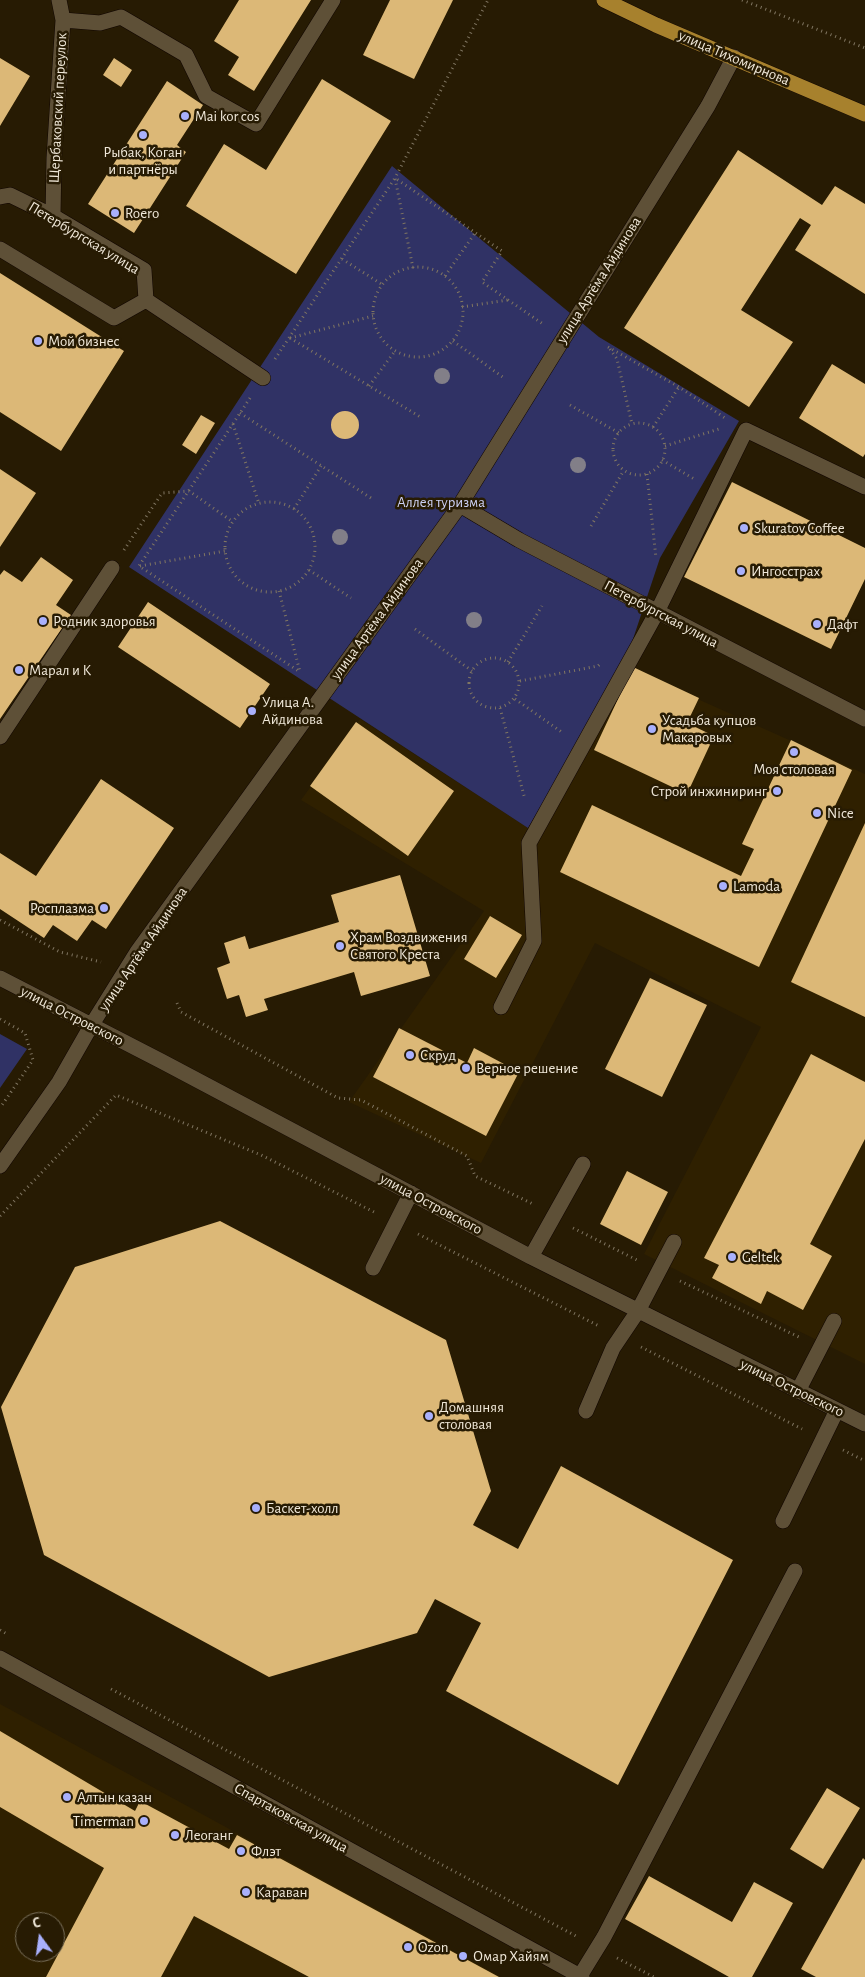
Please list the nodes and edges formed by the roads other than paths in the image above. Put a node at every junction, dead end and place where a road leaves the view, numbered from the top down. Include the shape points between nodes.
1 (59, 0) edge
2 (334, 0) edge
3 (604, 0) edge
4 (63, 20) junction
5 (734, 57) junction
6 (865, 114) edge
7 (0, 197) edge
8 (53, 216) junction
9 (0, 249) edge
10 (146, 300) junction
11 (263, 378) road end
12 (865, 487) edge
13 (460, 505) junction
14 (112, 568) road end
15 (657, 612) junction
16 (865, 719) edge
17 (0, 738) edge
18 (0, 978) edge
19 (501, 1007) dead end
20 (91, 1026) junction
21 (583, 1164) dead end
22 (0, 1166) edge
23 (411, 1194) junction
24 (674, 1242) dead end
25 (531, 1257) junction
26 (373, 1268) dead end
27 (638, 1311) junction
28 (834, 1322) dead end
29 (798, 1391) junction
30 (838, 1410) junction
31 (586, 1411) dead end
32 (865, 1424) edge
33 (783, 1521) dead end
34 (795, 1571) dead end
35 (0, 1658) edge
36 (581, 1976) edge

1 - 4 street, Щербаковский переулок
2 - 4 street via 256,124 206,96 186,55 122,17 100,23
3 - 5 main road, улица Тихомирнова
4 - 8 street, Щербаковский переулок
5 - 6 main road, улица Тихомирнова
5 - 13 street, улица Артёма Айдинова via 708,106
7 - 8 street, Петербургская улица via 10,195
8 - 10 street, Петербургская улица via 144,270
9 - 10 street via 114,318
10 - 11 street
12 - 15 street via 740,427 716,491
13 - 15 street, Петербургская улица via 519,540
13 - 20 street, улица Артёма Айдинова via 137,952
14 - 17 street
15 - 16 street, Петербургская улица
15 - 19 street via 529,843 534,941
18 - 20 street, улица Островского
20 - 22 street, улица Артёма Айдинова via 59,1082
20 - 23 street, улица Островского
21 - 25 street
23 - 25 street, улица Островского
23 - 26 street
24 - 27 street
25 - 27 street, улица Островского
27 - 29 street, улица Островского
27 - 31 street via 613,1348
28 - 29 street
29 - 30 street, улица Островского
30 - 32 street, улица Островского
30 - 33 street
34 - 36 street
35 - 36 street, Спартаковская улица

